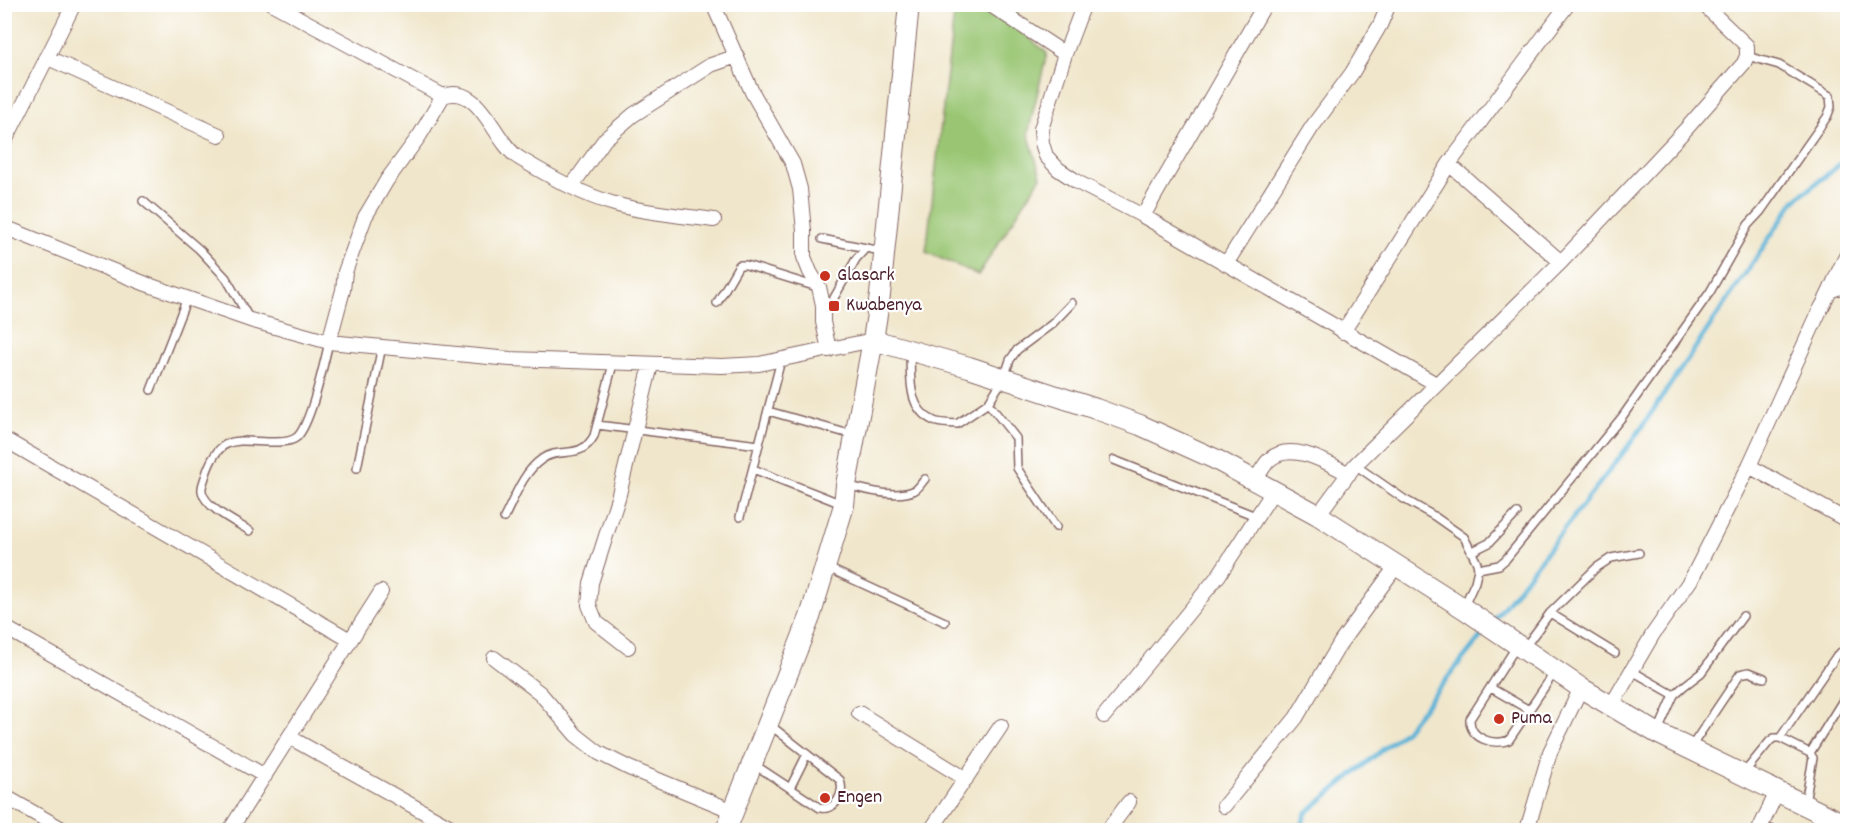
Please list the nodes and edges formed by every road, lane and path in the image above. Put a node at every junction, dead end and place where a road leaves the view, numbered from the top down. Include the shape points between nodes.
1 (74, 4) edge
2 (273, 4) edge
3 (713, 4) edge
4 (909, 4) edge
5 (989, 4) edge
6 (1084, 4) edge
7 (1265, 4) edge
8 (1389, 4) edge
9 (1568, 4) edge
10 (1703, 4) edge
11 (1065, 54) junction
12 (736, 56) junction
13 (1747, 56) junction
14 (46, 57) junction
15 (443, 96) junction
16 (4, 110) edge
17 (18, 116) junction
18 (219, 135) dead end
19 (4, 143) edge
20 (1449, 164) junction
21 (571, 187) junction
22 (143, 201) dead end
23 (1143, 216) junction
24 (714, 220) dead end
25 (4, 227) edge
26 (822, 239) dead end
27 (875, 250) junction
28 (1848, 253) edge
29 (1561, 262) junction
30 (1226, 264) junction
31 (1848, 285) edge
32 (819, 287) junction
33 (1831, 290) junction
34 (187, 298) junction
35 (717, 303) dead end
36 (1072, 303) dead end
37 (823, 316) junction
38 (250, 320) junction
39 (1343, 332) junction
40 (873, 340) junction
41 (329, 342) junction
42 (382, 346) junction
43 (830, 350) junction
44 (910, 351) junction
45 (781, 360) junction
46 (613, 363) junction
47 (651, 365) junction
48 (1004, 378) junction
49 (1436, 384) junction
50 (152, 390) dead end
51 (988, 403) junction
52 (768, 411) junction
53 (597, 425) junction
54 (634, 430) junction
55 (855, 436) junction
56 (4, 439) edge
57 (759, 445) junction
58 (1114, 460) dead end
59 (1749, 466) junction
60 (357, 468) dead end
61 (753, 469) junction
62 (1352, 469) junction
63 (925, 478) dead end
64 (1256, 479) junction
65 (846, 485) junction
66 (1274, 490) junction
67 (844, 505) junction
68 (1517, 513) dead end
69 (1317, 514) junction
70 (740, 517) dead end
71 (1258, 517) junction
72 (504, 518) dead end
73 (1848, 521) edge
74 (1056, 527) dead end
75 (250, 531) dead end
76 (1471, 552) junction
77 (1640, 554) dead end
78 (1397, 565) junction
79 (826, 567) junction
80 (1478, 569) junction
81 (381, 592) dead end
82 (1468, 611) junction
83 (1550, 613) junction
84 (1743, 616) dead end
85 (945, 622) dead end
86 (4, 627) edge
87 (350, 640) junction
88 (1514, 643) junction
89 (628, 647) dead end
90 (1615, 653) dead end
91 (1848, 653) edge
92 (494, 658) dead end
93 (1556, 671) junction
94 (1632, 671) junction
95 (1764, 678) dead end
96 (1491, 687) junction
97 (1581, 688) junction
98 (1848, 692) edge
99 (1674, 695) junction
100 (1611, 706) junction
101 (1529, 710) junction
102 (859, 713) dead end
103 (1104, 716) dead end
104 (768, 723) junction
105 (1001, 726) dead end
106 (1657, 733) junction
107 (289, 737) junction
108 (1780, 738) junction
109 (1690, 749) junction
110 (1810, 753) junction
111 (807, 754) junction
112 (752, 763) junction
113 (265, 776) junction
114 (1742, 776) junction
115 (966, 778) junction
116 (790, 788) junction
117 (1777, 792) junction
118 (4, 796) edge
119 (1128, 802) dead end
120 (1224, 806) dead end
121 (1804, 806) junction
122 (733, 811) junction
123 (1848, 826) edge
124 (1765, 829) edge
125 (64, 831) edge
126 (230, 831) edge
127 (456, 831) edge
128 (726, 831) edge
129 (931, 831) edge
130 (1108, 831) edge
131 (1527, 831) edge

1 - 14 street
2 - 15 street
3 - 12 street
4 - 27 main road
5 - 11 street
6 - 11 street
7 - 23 street
8 - 30 street via 1352,73 1312,127
9 - 20 street
10 - 13 street via 1747,45
11 - 23 street via 1041,129 1046,156 1079,183
12 - 21 street via 711,65 633,116 605,139
12 - 32 street via 793,165 800,189 804,257
13 - 29 street via 1688,128
13 - 80 lane via 1779,65 1830,96 1827,117 1748,225 1710,292 1615,426 1506,559 1499,565
14 - 17 street
14 - 18 street
15 - 21 street via 462,95 474,103 516,156
15 - 41 street via 365,217 345,272
16 - 17 lane
17 - 19 street
20 - 29 street
20 - 39 street
21 - 24 street via 618,205
22 - 38 lane via 226,278
23 - 30 street
25 - 34 street
26 - 27 lane
27 - 37 lane via 856,259
27 - 40 main road
28 - 33 street
29 - 49 street
30 - 39 street
31 - 33 street
32 - 35 lane via 740,265
32 - 37 street
33 - 59 street
34 - 38 street
34 - 50 lane
36 - 48 lane via 1017,350
37 - 43 street
38 - 41 street
39 - 49 street
40 - 43 street
40 - 44 main road
40 - 55 main road
41 - 42 street
41 - 75 lane via 311,410 297,436 286,442 227,442 211,460 201,490 204,499
42 - 46 street via 510,359
42 - 60 lane
43 - 45 street
44 - 48 main road
44 - 51 lane via 912,398 921,412 935,422 957,424
45 - 47 street via 722,366
45 - 52 lane
46 - 47 street
46 - 53 lane
47 - 54 street
48 - 51 lane
48 - 64 main road via 1140,425
49 - 62 street
51 - 74 lane via 1016,438 1017,468
52 - 55 lane
52 - 57 lane
53 - 54 lane
53 - 72 lane via 588,446 552,453 540,460 528,472
54 - 57 lane
54 - 89 street via 591,583 589,605 596,622
55 - 65 main road
56 - 87 street
57 - 61 lane
58 - 71 lane
59 - 73 street
59 - 94 street via 1692,578
61 - 67 lane
61 - 70 lane
62 - 64 street via 1309,453 1287,453 1270,459
62 - 69 street
62 - 76 lane via 1434,516 1464,537
63 - 65 lane via 915,489 899,493
64 - 66 main road
65 - 67 main road
66 - 69 main road
66 - 71 street
67 - 79 main road
68 - 76 lane via 1489,543
69 - 78 main road
71 - 103 street via 1219,575
76 - 80 lane
77 - 83 lane via 1611,558
78 - 82 main road
78 - 120 street via 1341,642 1296,718
79 - 85 lane
79 - 104 main road
80 - 82 lane
81 - 87 street
82 - 88 main road
83 - 88 lane
83 - 90 lane
84 - 99 lane via 1701,673
86 - 113 street
87 - 107 street
88 - 93 main road
88 - 96 lane
91 - 108 lane via 1837,655
92 - 122 street via 540,693 576,735 600,753
93 - 97 main road
93 - 101 lane
94 - 99 lane
94 - 100 street
95 - 109 lane via 1749,672 1740,674
96 - 101 lane
96 - 101 lane via 1470,720 1473,733 1493,743 1509,740
97 - 100 main road
97 - 131 street via 1550,752
98 - 110 lane
99 - 106 lane
100 - 106 main road
102 - 115 street
104 - 111 lane
104 - 112 main road
105 - 115 street
106 - 109 main road
107 - 113 street
107 - 127 street
108 - 110 lane
108 - 114 lane via 1770,741
109 - 114 main road
110 - 121 lane via 1813,765
111 - 116 lane
111 - 116 lane via 840,780 841,792 828,810
112 - 116 lane
112 - 122 main road
113 - 126 street
114 - 117 main road
115 - 129 street
117 - 121 main road
117 - 124 street
118 - 125 street
119 - 130 street
121 - 123 main road
122 - 128 main road

